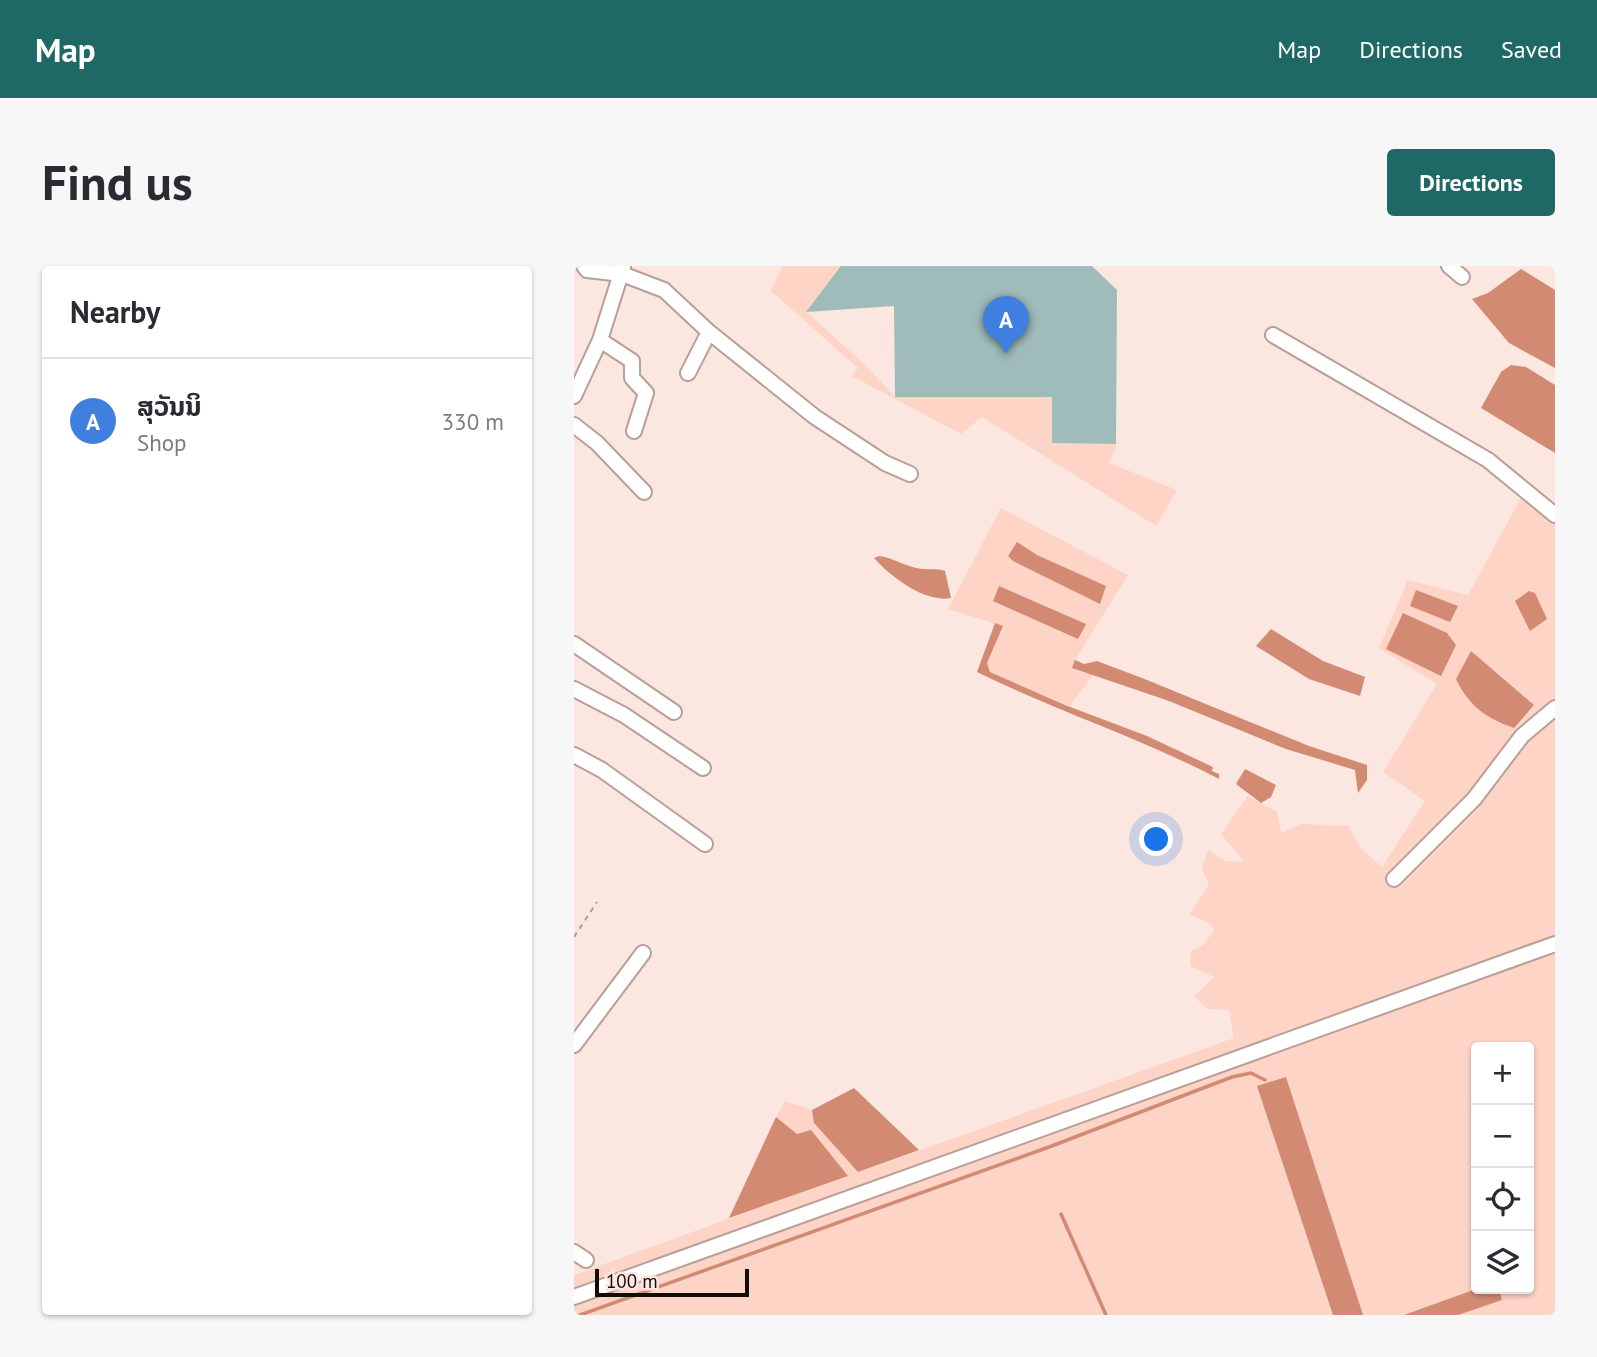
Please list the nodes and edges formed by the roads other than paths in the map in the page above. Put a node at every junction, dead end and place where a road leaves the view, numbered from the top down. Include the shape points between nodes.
1 (584, 266) edge
2 (1449, 266) edge
3 (623, 270) edge
4 (1462, 277) dead end
5 (709, 332) junction
6 (1273, 335) dead end
7 (600, 340) junction
8 (688, 373) dead end
9 (574, 396) edge
10 (574, 425) edge
11 (634, 432) dead end
12 (910, 474) dead end
13 (644, 492) dead end
14 (1555, 515) edge
15 (574, 644) edge
16 (574, 688) edge
17 (1555, 708) edge
18 (674, 712) dead end
19 (574, 755) edge
20 (703, 768) dead end
21 (705, 844) dead end
22 (1394, 880) dead end
23 (1555, 944) edge
24 (643, 953) dead end
25 (574, 1045) edge
26 (574, 1297) edge

1 - 3 street via 587,270
2 - 4 street
3 - 5 street via 672,295
3 - 7 street
5 - 8 street
5 - 12 street via 815,417
6 - 14 street via 1488,460
7 - 9 street
7 - 11 street via 632,361 632,378 646,393
10 - 13 street
15 - 18 street
16 - 20 street
17 - 22 street via 1522,736 1474,799
19 - 21 street
23 - 26 street
24 - 25 street

